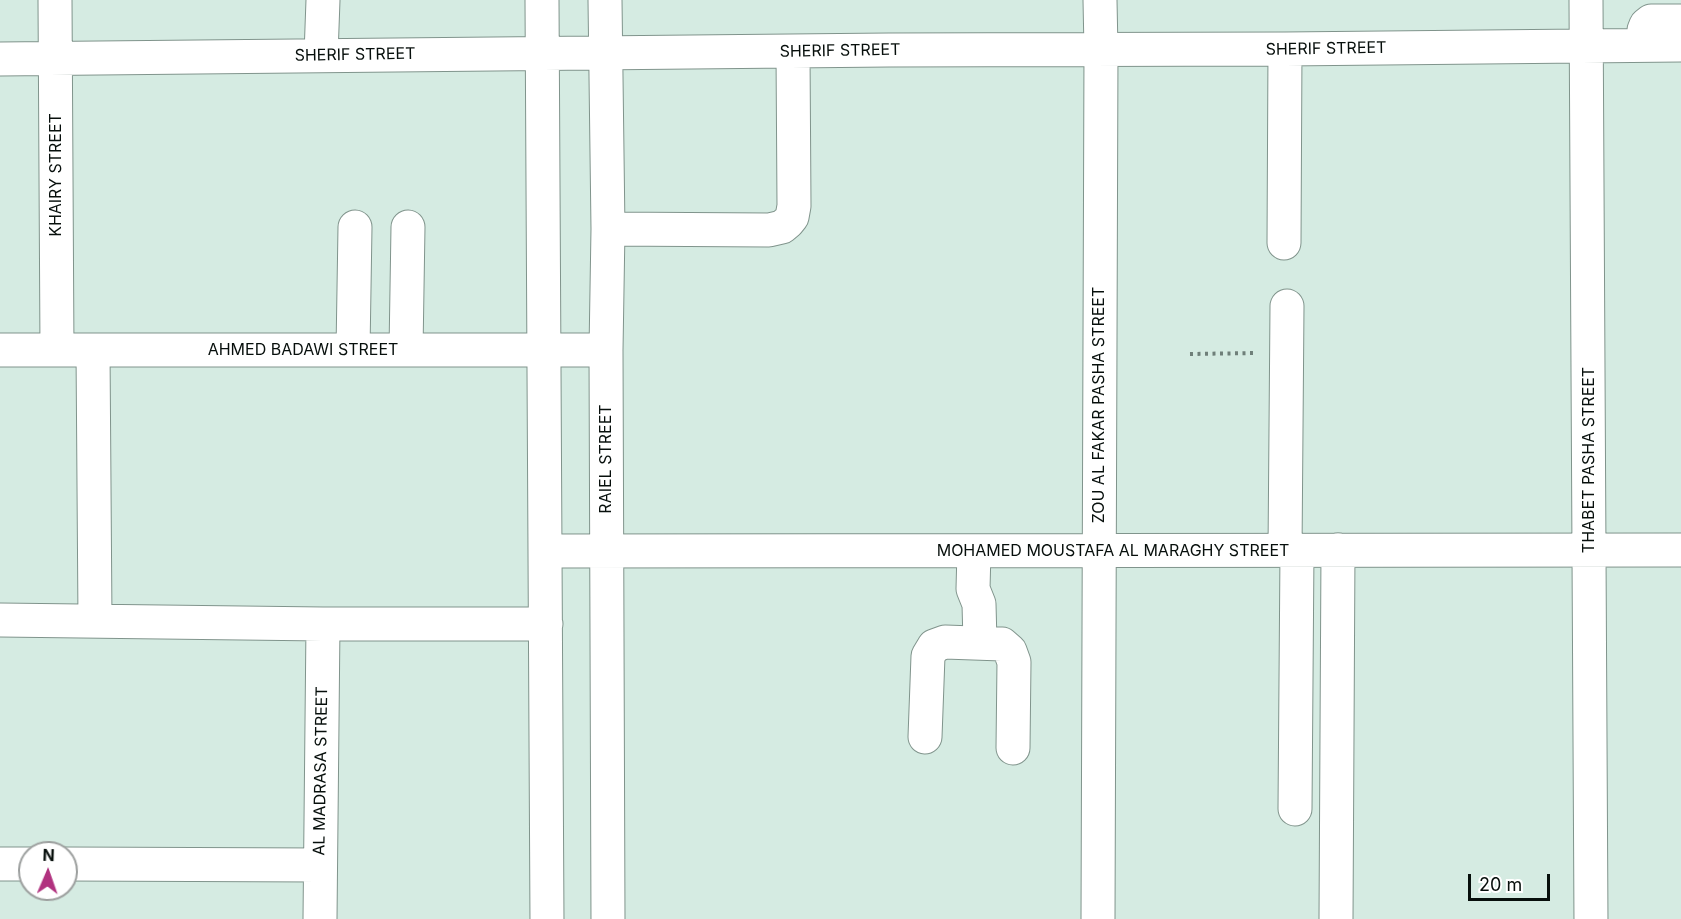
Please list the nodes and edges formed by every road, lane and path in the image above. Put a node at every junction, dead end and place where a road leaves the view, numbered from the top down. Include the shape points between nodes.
1 (55, 0) edge
2 (323, 0) edge
3 (542, 0) edge
4 (605, 0) edge
5 (1100, 0) edge
6 (1586, 0) edge
7 (1681, 21) edge
8 (1586, 45) junction
9 (1643, 45) junction
10 (1681, 45) edge
11 (1101, 50) junction
12 (1285, 50) junction
13 (793, 52) junction
14 (542, 53) junction
15 (605, 53) junction
16 (321, 55) junction
17 (0, 59) edge
18 (55, 59) junction
19 (355, 227) dead end
20 (408, 227) dead end
21 (608, 230) junction
22 (1284, 243) dead end
23 (1287, 306) dead end
24 (0, 350) edge
25 (57, 350) junction
26 (93, 350) junction
27 (353, 350) junction
28 (406, 350) junction
29 (545, 350) junction
30 (606, 350) junction
31 (1287, 352) junction
32 (1190, 354) dead end
33 (1291, 550) junction
34 (1338, 550) junction
35 (1589, 550) junction
36 (1681, 550) edge
37 (546, 551) junction
38 (607, 551) junction
39 (974, 551) junction
40 (1098, 551) junction
41 (0, 620) edge
42 (95, 621) junction
43 (323, 624) junction
44 (546, 624) junction
45 (973, 642) junction
46 (925, 737) dead end
47 (1013, 748) dead end
48 (1295, 809) dead end
49 (0, 864) edge
50 (18, 864) edge
51 (78, 864) edge
52 (320, 865) junction
53 (320, 919) edge
54 (547, 919) edge
55 (608, 919) edge
56 (1098, 919) edge
57 (1336, 919) edge
58 (1591, 919) edge

1 - 18 street, KHAIRY STREET
2 - 16 street
3 - 14 street
4 - 15 street, RAIEL STREET
5 - 11 street, ZOU AL FAKAR PASHA STREET
6 - 8 street, THABET PASHA STREET
7 - 9 street via 1651,21 1644,30
8 - 9 street, SHERIF STREET
8 - 12 street, SHERIF STREET
8 - 35 street, THABET PASHA STREET
9 - 10 street, SHERIF STREET
11 - 12 street, SHERIF STREET
11 - 13 street, SHERIF STREET
11 - 40 street, ZOU AL FAKAR PASHA STREET
12 - 22 street
13 - 15 street, SHERIF STREET
13 - 21 street via 794,206 788,222 769,230
14 - 15 street, SHERIF STREET
14 - 16 street, SHERIF STREET
14 - 29 street
15 - 21 street, RAIEL STREET
16 - 18 street, SHERIF STREET
17 - 18 street, SHERIF STREET
18 - 25 street, KHAIRY STREET
19 - 27 street
20 - 28 street
21 - 30 street, RAIEL STREET
23 - 31 street
24 - 25 street, AHMED BADAWI STREET
25 - 26 street, AHMED BADAWI STREET
26 - 27 street, AHMED BADAWI STREET
26 - 42 street
27 - 28 street, AHMED BADAWI STREET
28 - 29 street, AHMED BADAWI STREET
29 - 30 street, AHMED BADAWI STREET
29 - 37 street
30 - 38 street, RAIEL STREET
31 - 32 path
31 - 33 street
33 - 34 street, MOHAMED MOUSTAFA AL MARAGHY STREET
33 - 40 street, MOHAMED MOUSTAFA AL MARAGHY STREET
33 - 48 street
34 - 35 street, MOHAMED MOUSTAFA AL MARAGHY STREET
34 - 57 street
35 - 36 street, MOHAMED MOUSTAFA AL MARAGHY STREET
35 - 58 street, THABET PASHA STREET
37 - 38 street, MOHAMED MOUSTAFA AL MARAGHY STREET
37 - 44 street
38 - 39 street, MOHAMED MOUSTAFA AL MARAGHY STREET
38 - 55 street, RAIEL STREET
39 - 40 street, MOHAMED MOUSTAFA AL MARAGHY STREET
39 - 45 street via 974,593 967,604
40 - 56 street, ZOU AL FAKAR PASHA STREET
41 - 42 street
42 - 43 street
43 - 44 street
43 - 52 street, AL MADRASA STREET
44 - 54 street
45 - 46 street via 945,642 934,646 928,656
45 - 47 street via 1002,644 1010,651 1014,662
49 - 50 street
51 - 52 street
52 - 53 street, AL MADRASA STREET

